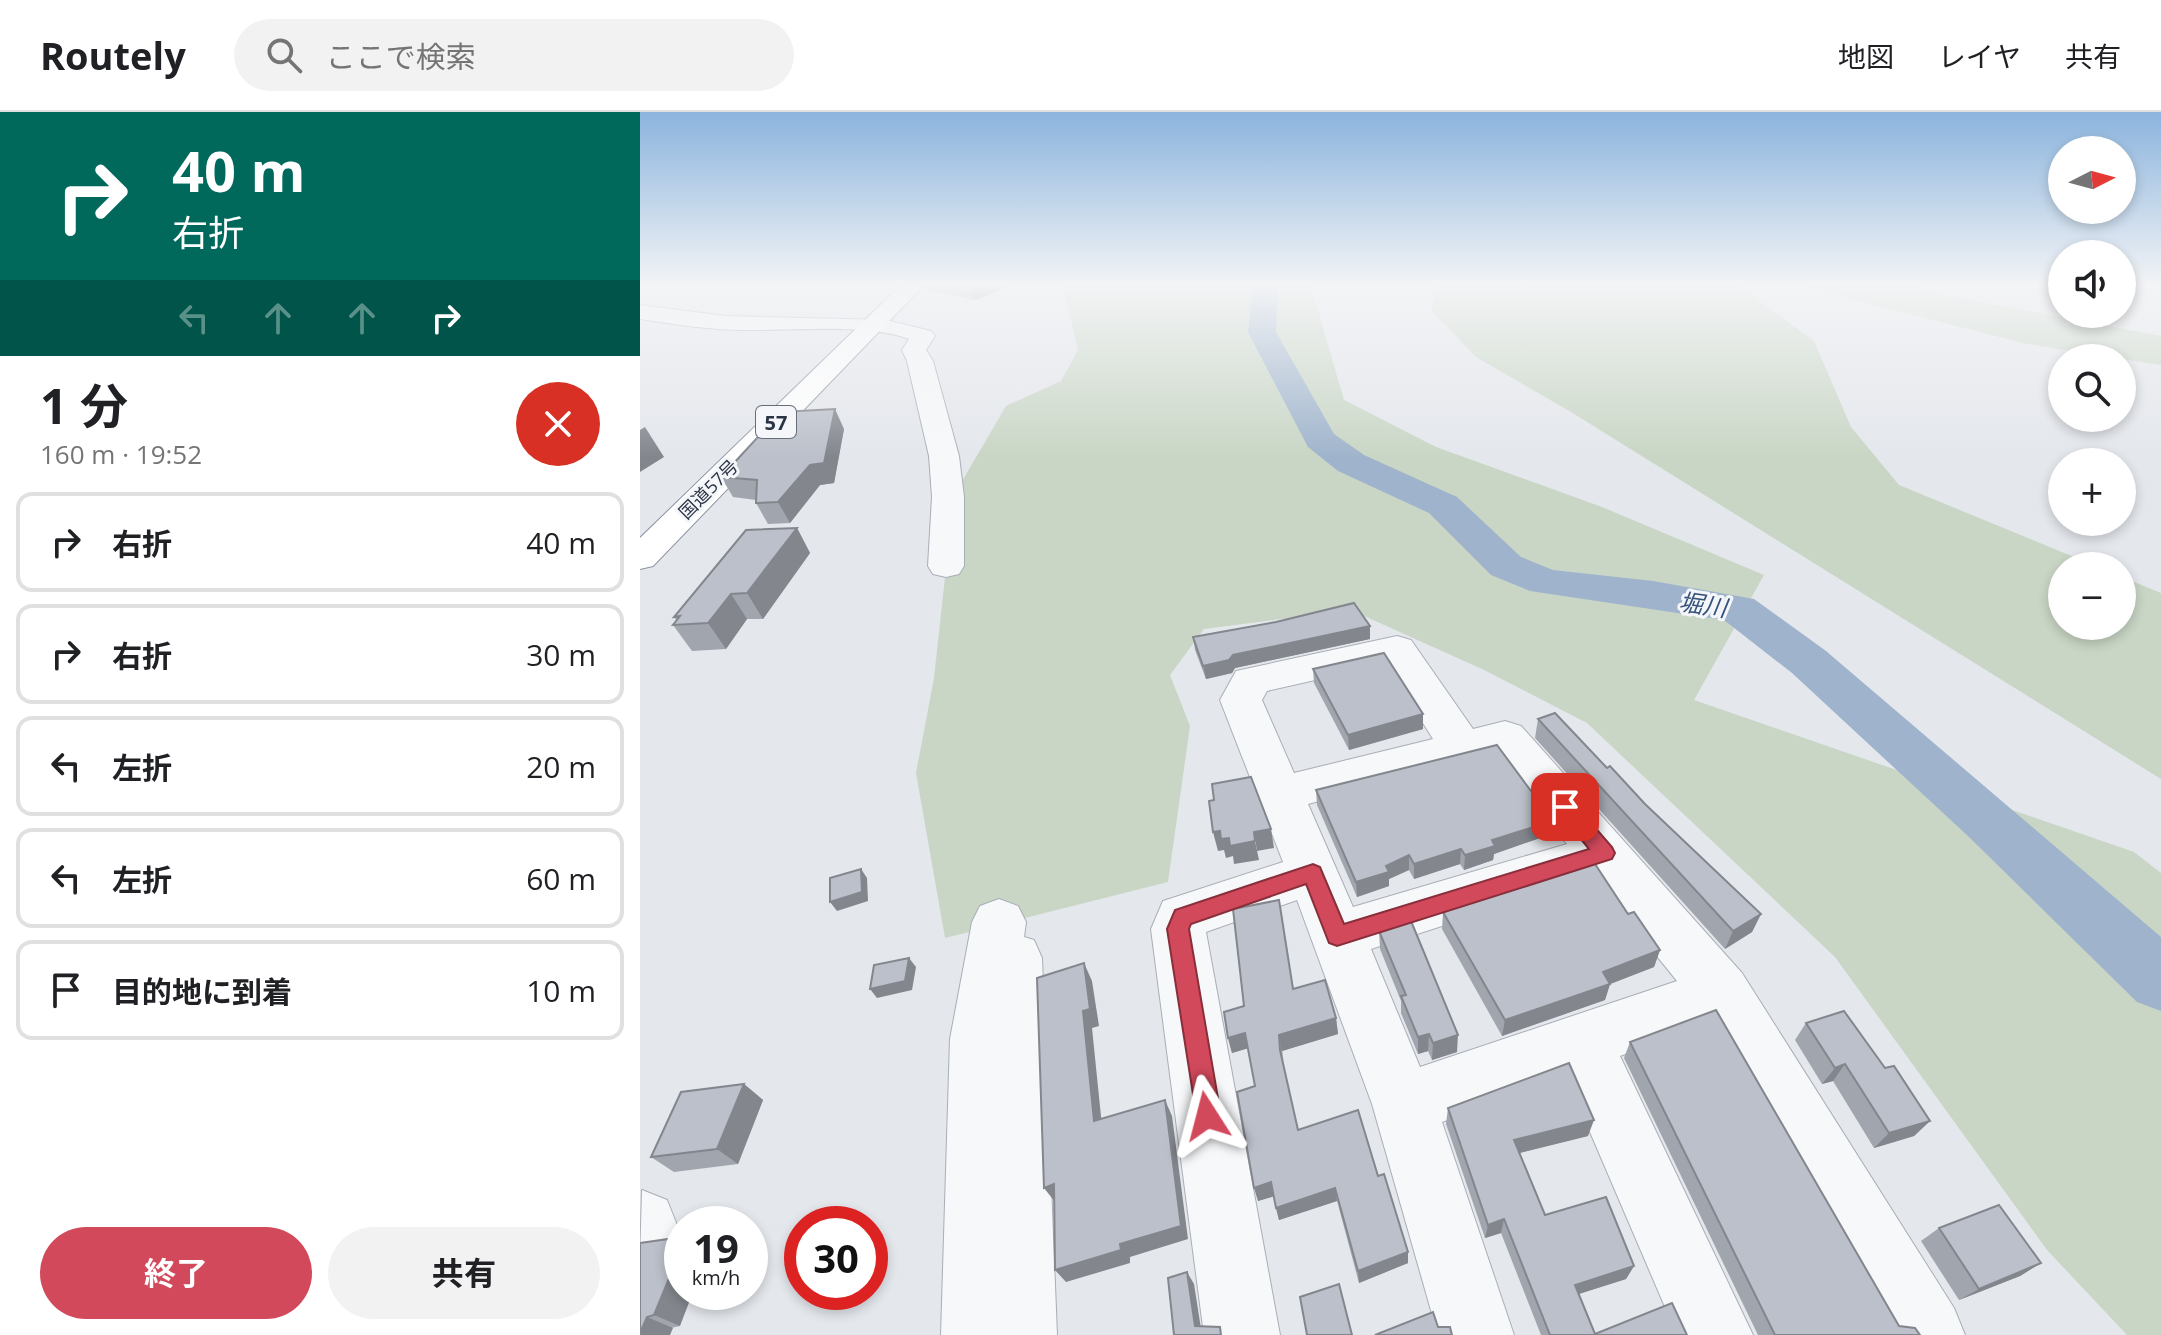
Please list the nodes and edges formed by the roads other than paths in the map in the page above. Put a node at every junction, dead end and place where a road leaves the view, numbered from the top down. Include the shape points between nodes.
1 (842, 343) edge
2 (845, 343) edge
3 (918, 343) edge
4 (640, 528) edge
5 (640, 558) edge
6 (946, 566) dead end
7 (1462, 748) junction
8 (1280, 794) junction
9 (1604, 853) junction
10 (1313, 873) junction
11 (1337, 936) junction
12 (1722, 992) junction
13 (1581, 1041) junction
14 (1404, 1104) junction
15 (979, 1335) edge
16 (1019, 1335) edge
17 (1242, 1335) edge
18 (1476, 1335) edge
19 (1715, 1335) edge
20 (1927, 1335) edge

1 - 4 highway, 国道57号 / 57
2 - 5 highway, 国道57号 / 57
3 - 6 street via 914,350 944,456
7 - 8 street
7 - 8 street via 1397,649 1251,681 1241,700
7 - 9 street via 1505,737
8 - 10 street
9 - 11 street
9 - 12 street
10 - 11 street
10 - 17 street via 1182,917 1178,929
11 - 14 street
12 - 13 street
12 - 20 street
13 - 14 street
13 - 19 street
14 - 18 street
15 - 16 street via 980,1039 1006,939

